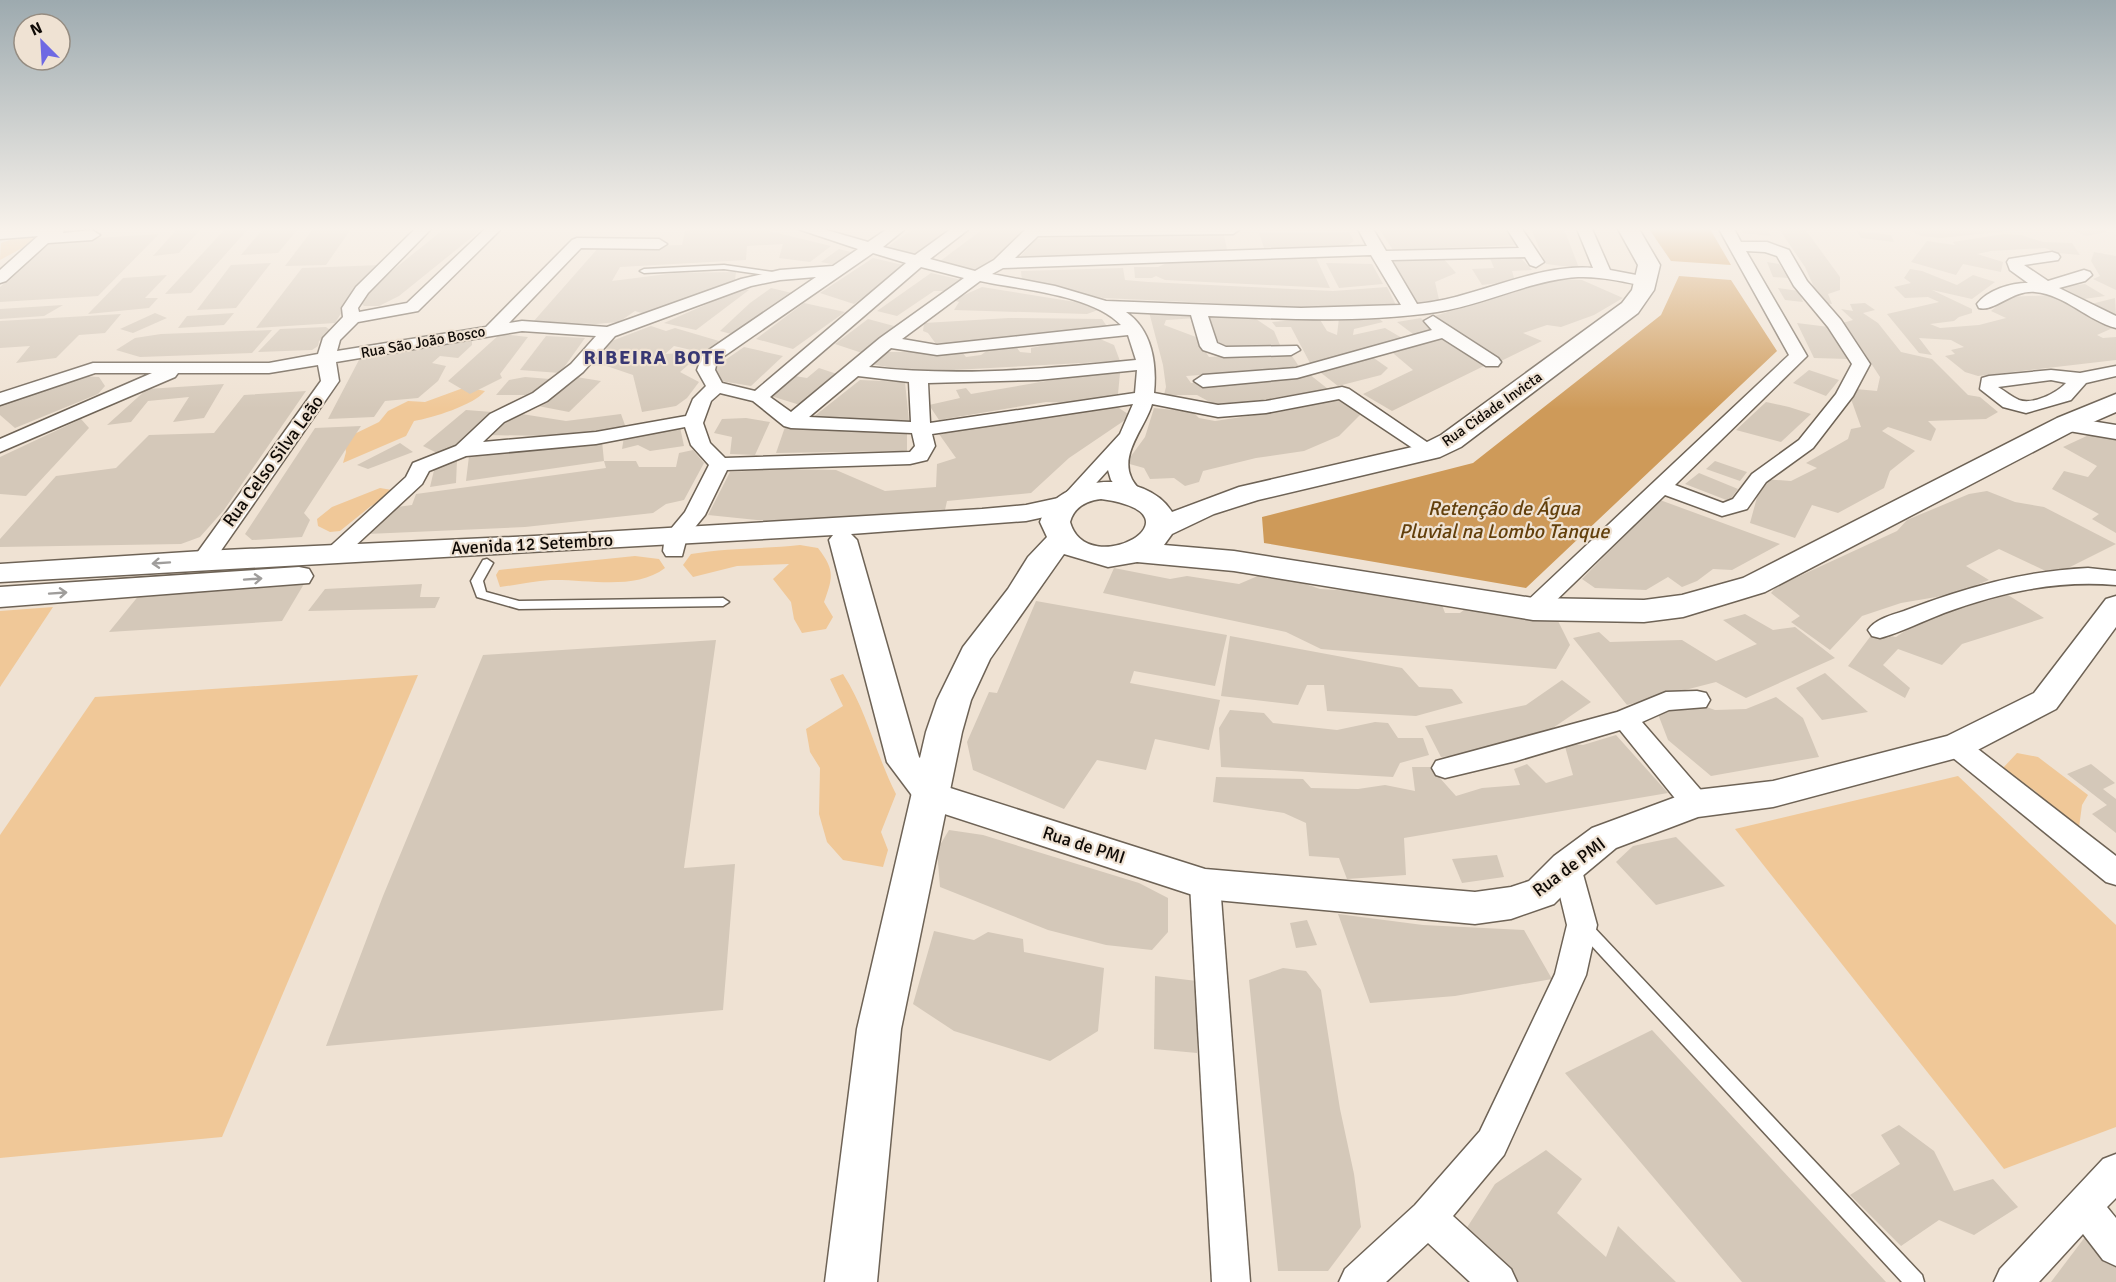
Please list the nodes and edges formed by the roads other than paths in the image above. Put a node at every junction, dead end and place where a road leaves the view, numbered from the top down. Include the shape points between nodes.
1 (363, 289) edge
2 (431, 289) edge
3 (533, 289) edge
4 (728, 289) edge
5 (811, 289) edge
6 (885, 289) edge
7 (959, 289) edge
8 (1031, 289) edge
9 (1402, 289) edge
10 (1514, 289) edge
11 (1643, 289) edge
12 (1760, 289) edge
13 (1805, 289) edge
14 (2011, 289) edge
15 (2048, 289) edge
16 (1985, 304) dead end
17 (1104, 306) junction
18 (1198, 309) junction
19 (1416, 309) junction
20 (352, 318) junction
21 (2116, 323) edge
22 (1135, 329) junction
23 (492, 331) junction
24 (609, 332) junction
25 (1444, 332) junction
26 (886, 342) junction
27 (1291, 350) dead end
28 (326, 359) junction
29 (1492, 362) dead end
30 (1145, 364) junction
31 (178, 369) junction
32 (1311, 369) junction
33 (853, 370) junction
34 (2116, 371) edge
35 (918, 378) junction
36 (2080, 379) dead end
37 (1203, 381) dead end
38 (716, 387) junction
39 (1342, 393) junction
40 (759, 397) junction
41 (1144, 397) junction
42 (0, 399) edge
43 (2116, 402) edge
44 (694, 420) junction
45 (790, 422) junction
46 (2066, 424) junction
47 (921, 428) junction
48 (2116, 432) edge
49 (1126, 437) junction
50 (0, 446) edge
51 (463, 450) junction
52 (1430, 451) junction
53 (720, 464) junction
54 (1662, 487) junction
55 (1249, 493) junction
56 (1139, 496) junction
57 (1063, 518) junction
58 (840, 533) junction
59 (1152, 538) junction
60 (675, 543) junction
61 (333, 554) junction
62 (1101, 555) junction
63 (203, 560) junction
64 (487, 563) junction
65 (0, 573) edge
66 (2116, 578) edge
67 (1020, 596) junction
68 (0, 597) edge
69 (723, 602) dead end
70 (2116, 606) edge
71 (1533, 609) junction
72 (1880, 630) dead end
73 (1697, 700) dead end
74 (1624, 719) junction
75 (1956, 746) junction
76 (1445, 768) dead end
77 (932, 796) junction
78 (1696, 804) junction
79 (1567, 867) junction
80 (2116, 873) edge
81 (1205, 884) junction
82 (1582, 925) junction
83 (2116, 1173) edge
84 (2084, 1206) junction
85 (1428, 1218) junction
86 (2116, 1247) edge
87 (851, 1282) edge
88 (1231, 1282) edge
89 (1358, 1282) edge
90 (1498, 1282) edge
91 (1915, 1282) edge
92 (2013, 1282) edge

1 - 20 street via 350,308
2 - 20 street via 412,307
3 - 23 street
4 - 24 street, Rua São João Bosco
5 - 38 street via 709,358 706,374
6 - 40 street
7 - 26 street
8 - 17 street
9 - 19 street
10 - 19 street via 1464,303
11 - 52 main road, Rua Cidade Invicta via 1630,308 1451,441
12 - 54 street via 1798,356
13 - 54 street via 1835,324 1861,364 1844,396 1806,444 1759,478 1740,504 1722,510
14 - 16 street
15 - 21 street
17 - 18 street
17 - 22 street via 1124,317
18 - 19 street via 1285,313
18 - 27 street via 1209,346 1214,350
19 - 25 street
20 - 28 street via 332,338
22 - 26 street via 937,350
22 - 30 street via 1143,343
23 - 24 street, Rua São João Bosco via 522,326
23 - 28 street, Rua São João Bosco
24 - 51 street via 577,368 540,397 497,418
25 - 29 street
25 - 32 street
26 - 33 street
28 - 31 street, Rua São João Bosco via 269,368
28 - 63 street, Rua Celso Silva Leão via 330,381
30 - 35 street via 1038,375
30 - 41 street
31 - 42 street, Rua São João Bosco via 93,368
31 - 50 street
32 - 37 street
32 - 39 street
33 - 35 street
33 - 45 street
34 - 36 street
35 - 47 street
38 - 40 street
38 - 44 street via 702,399
39 - 41 street via 1218,411
39 - 52 street
40 - 45 street
41 - 47 street via 939,429
41 - 49 street via 1139,419
43 - 46 main road
44 - 51 street via 596,438
44 - 53 street via 701,445
45 - 47 street
46 - 48 street
46 - 71 main road via 1754,585 1683,606 1644,611
47 - 53 street via 924,452 910,458
49 - 56 street via 1117,468 1122,482
49 - 57 street
51 - 61 street via 420,467 415,480
52 - 55 main road, Rua Cidade Invicta
53 - 60 street
54 - 71 street
55 - 56 main road, Rua Cidade Invicta
55 - 59 main road, Rua Cidade Invicta via 1204,508
56 - 57 main road, Rua Cidade Invicta via 1101,490
56 - 59 main road via 1161,516
57 - 58 street, Avenida 12 Setembro
57 - 62 main road via 1072,546
57 - 67 main road
58 - 60 street, Avenida 12 Setembro
58 - 77 street via 904,762
59 - 62 main road
59 - 71 main road via 1234,561
60 - 61 street, Avenida 12 Setembro
60 - 64 street, Avenida 12 Setembro
61 - 63 street, Avenida 12 Setembro
62 - 67 main road via 1060,572
63 -> 65 street, Avenida 12 Setembro
68 -> 64 street, Avenida 12 Setembro
64 - 69 lane via 477,581 481,594 519,605
66 - 72 street via 2097,575 2028,582 1921,611
67 - 77 main road via 975,655 954,700
70 - 75 street, Rua de PMI via 2045,701
73 - 74 street via 1666,702
74 - 76 street
74 - 78 street
75 - 78 street, Rua de PMI via 1773,794
75 - 80 street
77 - 81 street, Rua de PMI
77 - 87 main road via 879,1029
78 - 79 street, Rua de PMI via 1604,838
79 - 81 street, Rua de PMI via 1541,893 1511,903 1475,908
79 - 82 street
81 - 88 street
82 - 85 street via 1570,975 1492,1143
82 - 91 lane
83 - 84 street
84 - 86 street
84 - 92 street
85 - 89 street
85 - 90 street

